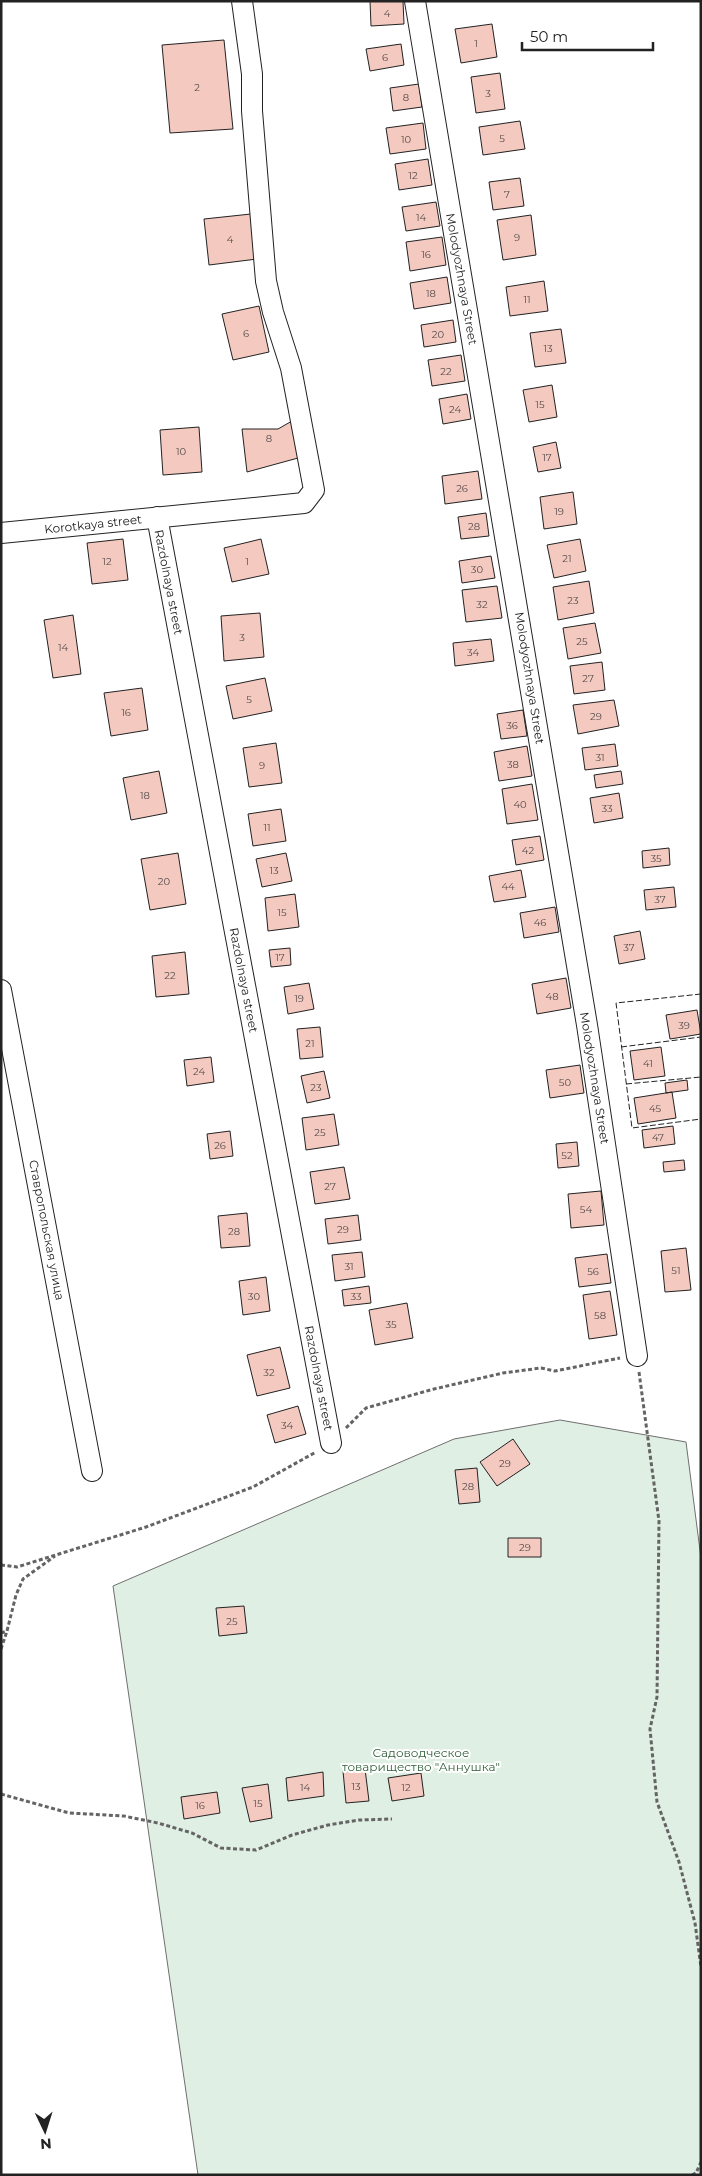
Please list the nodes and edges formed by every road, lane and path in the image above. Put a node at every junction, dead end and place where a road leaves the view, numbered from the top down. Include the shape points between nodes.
1 (242, 1) edge
2 (415, 1) edge
3 (157, 518) junction
4 (1, 533) edge
5 (1, 990) edge
6 (637, 1356) junction
7 (331, 1443) junction
8 (92, 1470) dead end
9 (58, 1554) junction
10 (1, 1565) edge
11 (7, 1631) junction
12 (1, 1633) edge
13 (1, 1649) edge
14 (1, 1794) edge
15 (392, 1819) dead end
16 (701, 1967) edge
17 (701, 2162) edge
18 (692, 2175) edge

1 - 3 street, Korotkaya street via 252,74 252,112 266,281 291,368 314,490 304,503
2 - 6 street, Molodyozhnaya Street via 581,986
3 - 4 street, Korotkaya street
3 - 7 street, Razdolnaya street
5 - 8 street, Ставропольская улица
6 - 7 path via 601,1360 555,1371 541,1368 502,1373 366,1408
6 - 16 path via 659,1521 657,1697 650,1729 657,1802 682,1871 695,1923
7 - 9 path via 253,1487 146,1527
9 - 10 path via 17,1567
9 - 11 path via 23,1579
11 - 12 path
11 - 13 path
14 - 15 path via 69,1813 124,1816 158,1823 192,1833 221,1848 256,1850 328,1825
17 - 18 path

